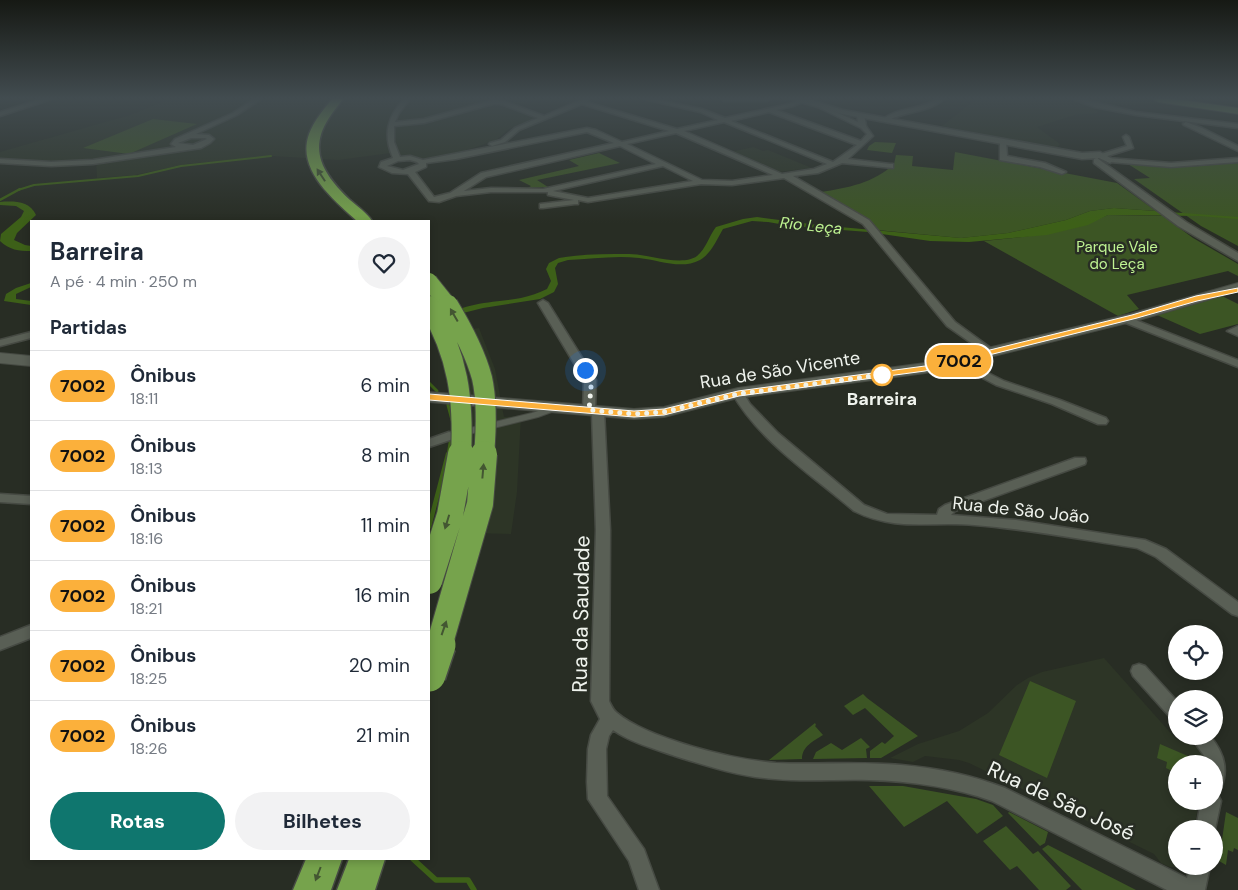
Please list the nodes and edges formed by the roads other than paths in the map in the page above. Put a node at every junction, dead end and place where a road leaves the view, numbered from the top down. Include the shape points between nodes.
1 (176, 141) edge
2 (177, 141) edge
3 (210, 141) edge
4 (313, 141) edge
5 (390, 141) edge
6 (502, 141) edge
7 (504, 141) edge
8 (536, 141) edge
9 (615, 141) edge
10 (631, 141) edge
11 (702, 141) edge
12 (779, 141) edge
13 (853, 141) edge
14 (865, 141) edge
15 (1003, 141) joint
16 (1128, 141) edge
17 (1221, 141) edge
18 (620, 143) junction
19 (519, 144) junction
20 (862, 144) junction
21 (192, 147) junction
22 (1238, 149) edge
23 (146, 154) junction
24 (456, 157) junction
25 (398, 159) junction
26 (1104, 160) junction
27 (1238, 160) edge
28 (0, 161) edge
29 (422, 162) junction
30 (836, 162) junction
31 (664, 164) junction
32 (890, 166) dead end
33 (410, 171) junction
34 (1062, 172) dead end
35 (782, 175) junction
36 (307, 178) dead end
37 (474, 181) junction
38 (701, 182) junction
39 (490, 190) junction
40 (543, 191) junction
41 (452, 194) junction
42 (437, 200) junction
43 (588, 200) junction
44 (543, 206) dead end
45 (432, 208) dead end
46 (346, 215) edge
47 (362, 220) edge
48 (1186, 224) junction
49 (1238, 251) edge
50 (1238, 258) edge
51 (430, 283) edge
52 (1238, 286) edge
53 (1238, 291) edge
54 (1220, 293) junction
55 (544, 303) dead end
56 (430, 308) edge
57 (1125, 319) junction
58 (1238, 329) edge
59 (1238, 333) edge
60 (30, 335) edge
61 (0, 344) edge
62 (992, 352) junction
63 (0, 358) edge
64 (30, 361) edge
65 (958, 361) junction
66 (1238, 364) edge
67 (738, 394) junction
68 (430, 397) edge
69 (554, 408) junction
70 (593, 411) junction
71 (1102, 421) dead end
72 (452, 435) joint
73 (430, 443) edge
74 (1080, 461) dead end
75 (0, 498) edge
76 (30, 500) edge
77 (944, 519) junction
78 (430, 578) edge
79 (1238, 610) edge
80 (30, 632) edge
81 (0, 644) edge
82 (430, 672) edge
83 (1139, 672) dead end
84 (1168, 703) edge
85 (610, 718) junction
86 (1206, 745) edge
87 (1214, 755) edge
88 (324, 860) edge
89 (367, 860) edge
90 (1198, 875) edge
91 (312, 890) edge
92 (356, 890) edge
93 (649, 890) edge
94 (1189, 890) edge
95 (1196, 890) edge

1 - 23 street
2 - 21 street via 174,144
3 - 21 street
46 -> 4 highway via 315,166
5 - 25 street
6 - 24 street
7 - 19 street
8 - 19 street
9 - 18 street
10 - 18 street
11 - 35 street
12 - 30 street
13 - 20 street
14 - 20 street
15 - 26 street
15 - 34 street via 1003,158
16 - 26 street via 1132,147
17 - 22 street
18 - 31 street
18 - 37 street via 501,171
19 - 24 street
20 - 30 street
21 - 23 street
23 - 28 street via 93,162
24 - 29 street
25 - 29 street
25 - 33 street via 386,162 382,167 392,172
26 - 27 street via 1171,165
26 - 48 street
29 - 33 street via 421,167
30 - 32 street
30 - 35 street via 818,170
31 - 38 street
31 - 40 street
33 - 42 street via 432,199
35 - 38 street via 732,183
35 - 62 street via 866,222 951,324
36 - 46 highway via 312,187
37 - 39 street
37 - 41 street
38 - 43 street
39 - 40 street
39 - 41 street
40 - 43 street
41 - 42 street
42 - 45 street
43 - 44 street
46 - 47 highway
48 - 49 street
48 - 50 street
82 -> 51 highway, bridge via 480,504 486,434 482,379 468,339 448,304
52 - 54 main road, Rua de São Vicente
53 - 54 main road, Rua de São Vicente
54 - 57 main road, Rua de São Vicente
55 - 70 street, Rua da Saudade via 590,380
56 -> 78 highway, bridge via 448,342 459,381 462,435 452,504
57 - 62 main road, Rua de São Vicente
57 - 66 street
58 - 59 street via 1232,331
60 - 61 street
62 - 65 main road, Rua de São Vicente
63 - 64 main road
65 - 67 main road, Rua de São Vicente via 903,372
65 - 71 street via 1000,383
67 - 70 main road, Rua de São Vicente via 664,412
67 - 77 street, Rua de São João via 760,424 859,508 877,517 903,521
68 - 69 main road, Rua de São Vicente
69 - 70 main road, Rua de São Vicente
69 - 72 street
70 - 85 street, Rua da Saudade via 603,530 600,702
72 - 73 street
74 - 77 street via 950,508 944,512
75 - 76 street
77 - 79 street, Rua de São João via 976,520 1140,544 1161,552
80 - 81 street
83 - 84 street
85 - 93 street via 600,735 597,749 598,799 637,856
85 - 94 street, Rua de São José via 650,740 753,769 900,773 980,787
86 - 87 street
88 -> 91 highway
89 - 92 highway
90 - 95 street

